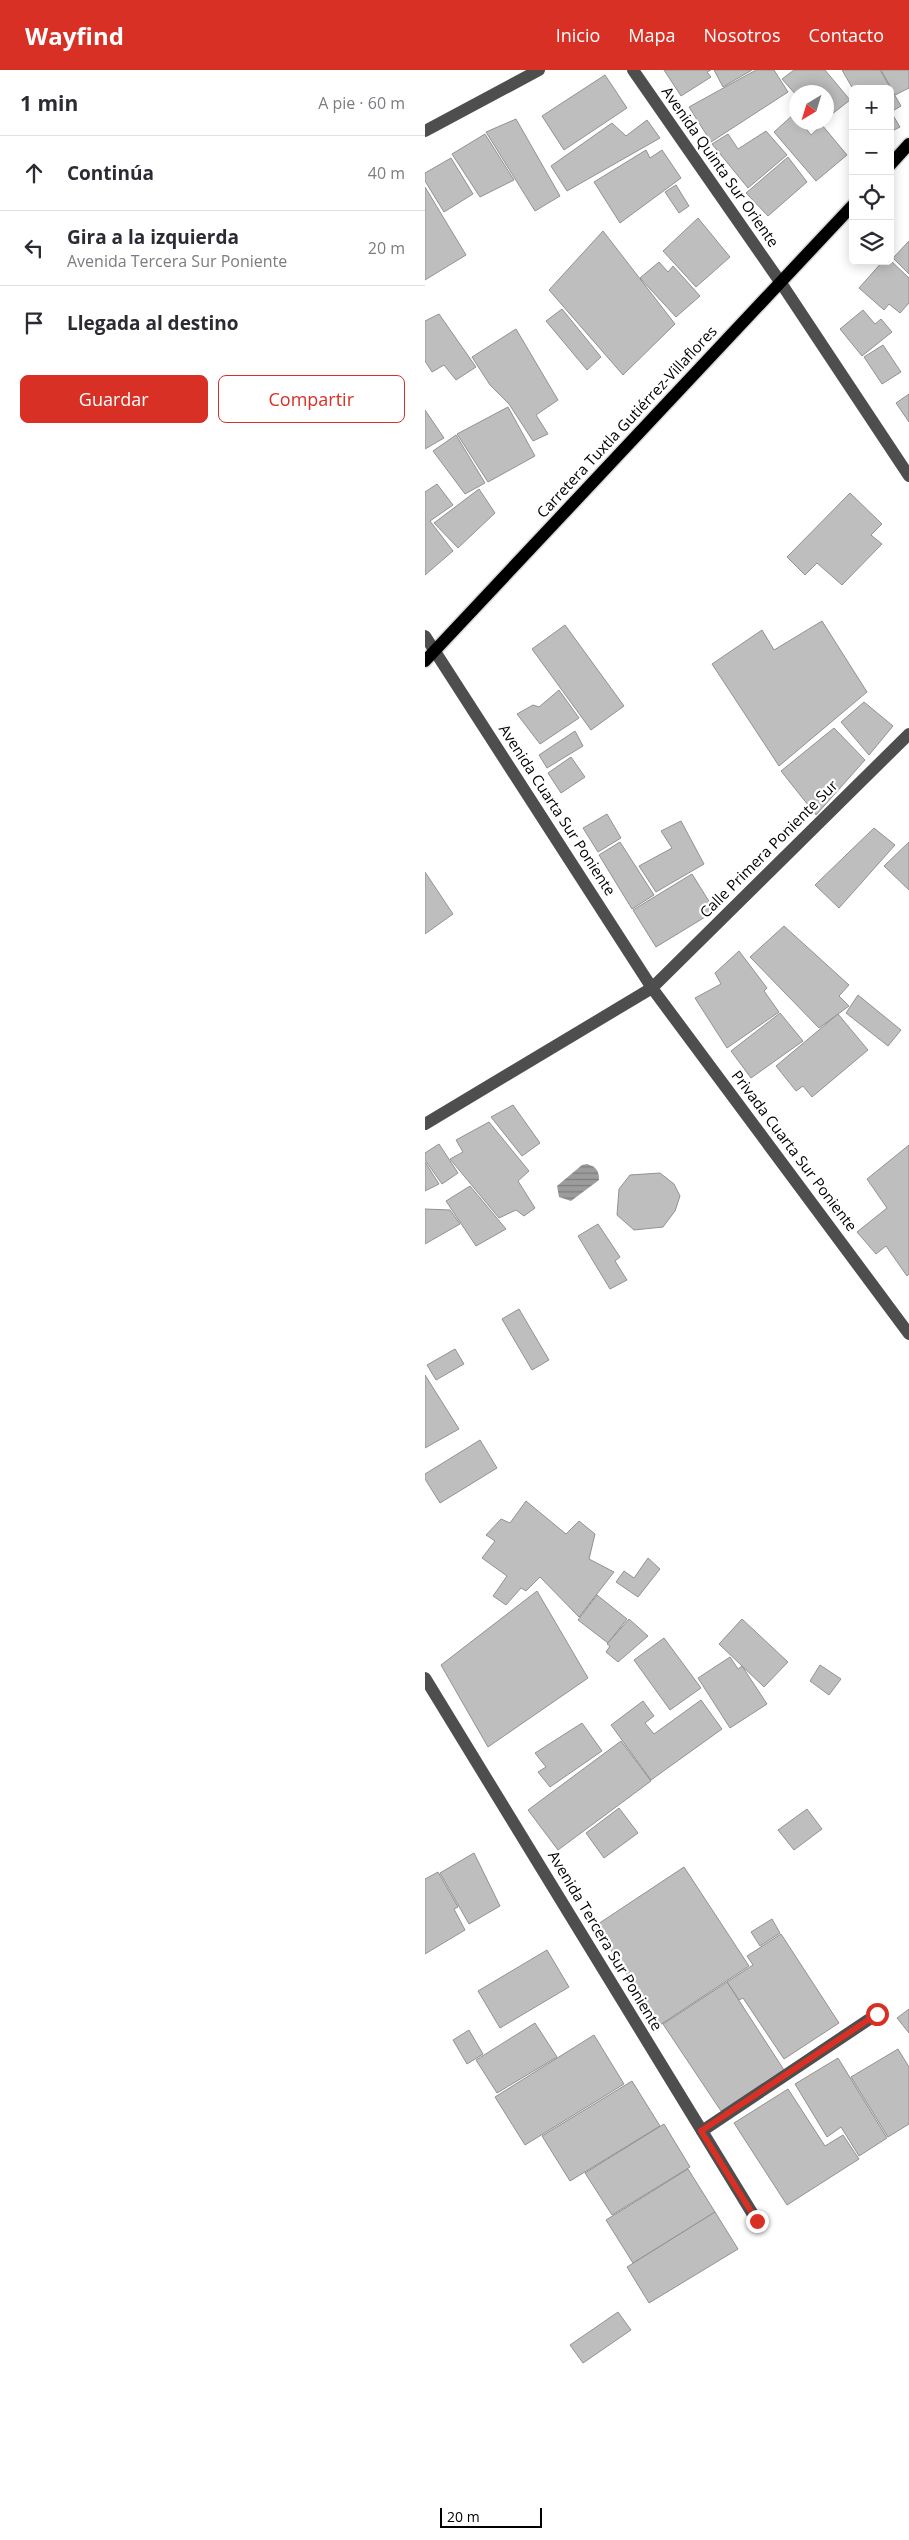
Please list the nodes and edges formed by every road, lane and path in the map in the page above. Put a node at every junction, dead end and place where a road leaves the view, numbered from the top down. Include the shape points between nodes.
1 (539, 70) edge
2 (633, 70) edge
3 (425, 131) edge
4 (909, 144) edge
5 (894, 161) edge
6 (849, 209) edge
7 (781, 283) junction
8 (909, 476) edge
9 (425, 636) edge
10 (435, 650) junction
11 (425, 660) edge
12 (909, 734) edge
13 (652, 988) junction
14 (425, 1124) edge
15 (909, 1334) edge
16 (425, 1678) edge
17 (877, 2014) dead end
18 (701, 2131) junction
19 (757, 2221) dead end

1 - 3 street
2 - 7 street, Avenida Quinta Sur Oriente
4 - 5 main road
6 - 7 main road, Carretera Tuxtla Gutiérrez-Villaflores
7 - 8 street, Avenida Quinta Sur Oriente
7 - 10 main road, Carretera Tuxtla Gutiérrez-Villaflores
9 - 10 street, Avenida Cuarta Sur Poniente
10 - 11 main road, Carretera Tuxtla Gutiérrez-Villaflores
10 - 13 street, Avenida Cuarta Sur Poniente
12 - 13 street, Calle Primera Poniente Sur
13 - 14 street, Calle Primera Poniente Sur
13 - 15 street, Privada Cuarta Sur Poniente
16 - 18 street, Avenida Tercera Sur Poniente
17 - 18 street
18 - 19 street, Avenida Tercera Sur Poniente

